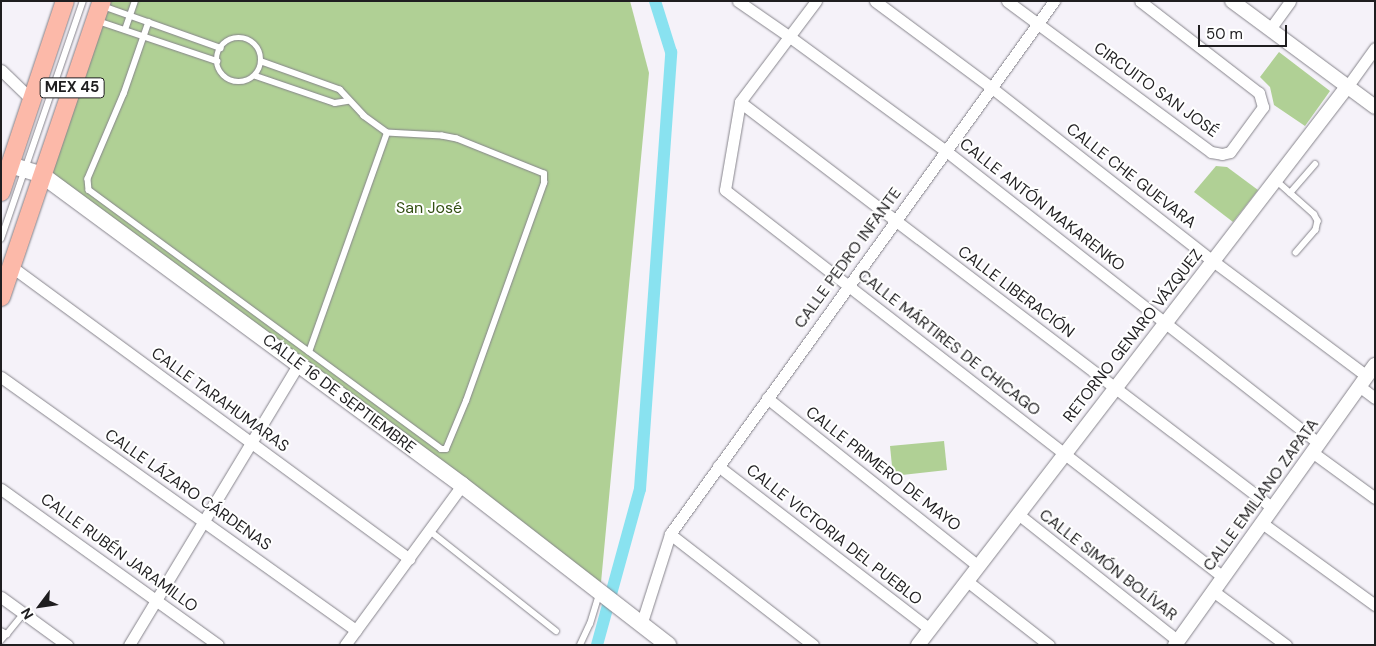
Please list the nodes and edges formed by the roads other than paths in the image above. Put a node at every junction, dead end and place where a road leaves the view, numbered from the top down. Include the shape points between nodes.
1 (64, 1) edge
2 (83, 1) edge
3 (135, 1) edge
4 (738, 1) edge
5 (816, 1) edge
6 (875, 1) edge
7 (1008, 1) edge
8 (1054, 1) edge
9 (1140, 1) edge
10 (1232, 1) edge
11 (1290, 1) edge
12 (99, 9) edge
13 (130, 16) junction
14 (150, 22) junction
15 (1038, 24) junction
16 (1270, 29) junction
17 (125, 30) junction
18 (144, 36) junction
19 (790, 37) junction
20 (221, 48) junction
21 (1375, 48) edge
22 (217, 61) junction
23 (262, 62) junction
24 (1, 70) edge
25 (256, 76) junction
26 (1346, 86) junction
27 (992, 88) junction
28 (31, 99) junction
29 (348, 101) junction
30 (740, 102) junction
31 (1375, 107) edge
32 (387, 133) junction
33 (946, 151) junction
34 (12, 164) edge
35 (1315, 164) dead end
36 (42, 175) junction
37 (1275, 180) junction
38 (1, 192) edge
39 (1290, 193) junction
40 (895, 220) junction
41 (1, 238) edge
42 (1296, 253) dead end
43 (1213, 261) junction
44 (12, 267) junction
45 (847, 285) junction
46 (1, 297) edge
47 (1166, 322) junction
48 (304, 357) junction
49 (1367, 376) edge
50 (1, 377) edge
51 (1115, 388) junction
52 (767, 398) junction
53 (1375, 398) edge
54 (250, 442) junction
55 (1316, 448) junction
56 (1065, 454) junction
57 (718, 466) junction
58 (462, 484) junction
59 (1, 489) edge
60 (1375, 498) edge
61 (1272, 508) junction
62 (1018, 514) junction
63 (203, 521) junction
64 (1262, 523) junction
65 (430, 531) junction
66 (670, 534) junction
67 (408, 559) junction
68 (978, 566) junction
69 (1223, 577) junction
70 (967, 581) junction
71 (1214, 591) junction
72 (604, 596) junction
73 (1, 597) edge
74 (158, 599) junction
75 (1375, 605) edge
76 (24, 613) junction
77 (635, 621) junction
78 (930, 629) junction
79 (356, 630) junction
80 (556, 631) dead end
81 (4, 633) edge
82 (1, 641) edge
83 (1177, 643) edge
84 (66, 645) edge
85 (129, 645) edge
86 (218, 645) edge
87 (345, 645) edge
88 (580, 645) edge
89 (668, 645) edge
90 (813, 645) edge
91 (918, 645) edge
92 (1050, 645) edge
93 (1286, 645) edge

1 - 28 main road, MEX 45
2 - 34 lane
3 - 13 lane
4 - 19 street, CALLE ANTÓN MAKARENKO
5 - 19 street
6 - 27 street, CALLE CHE GUEVARA
7 - 15 street, CIRCUITO SAN JOSÉ
8 - 15 street, CALLE PEDRO INFANTE
9 - 15 street, CIRCUITO SAN JOSÉ via 1259,93 1263,108 1230,152 1211,152
10 - 16 street
11 - 16 street
12 - 13 lane
12 - 17 lane
12 - 36 main road, MEX 45
13 - 14 lane
13 - 17 lane
14 - 18 lane
14 - 20 lane
15 - 27 street, CALLE PEDRO INFANTE
16 - 26 street
17 - 18 lane
18 - 22 lane
18 - 48 lane via 124,94 88,179 88,187
19 - 30 street
19 - 33 street, CALLE ANTÓN MAKARENKO
20 - 22 lane
20 - 23 lane via 228,41 247,39 255,44
21 - 26 street, RETORNO GENARO VÁZQUEZ
22 - 25 lane via 219,70 232,82 241,83
23 - 25 lane
23 - 29 lane via 340,90
24 - 28 street
25 - 29 lane via 336,103
26 - 31 street
26 - 37 street, RETORNO GENARO VÁZQUEZ
27 - 33 street, CALLE PEDRO INFANTE
27 - 43 street, CALLE CHE GUEVARA
28 - 34 main road, MEX 45
29 - 32 lane
30 - 40 street, CALLE LIBERACIÓN
30 - 45 street, CALLE MÁRTIRES DE CHICAGO via 725,190
32 - 48 lane
32 - 48 lane via 457,139 540,171 544,176 448,447 441,449
33 - 40 street, CALLE PEDRO INFANTE
33 - 47 street, CALLE ANTÓN MAKARENKO
34 - 36 main road, CALLE 16 DE SEPTIEMBRE
34 - 38 main road, MEX 45
34 - 41 lane
35 - 39 lane
36 - 44 main road, MEX 45
36 - 48 main road, CALLE 16 DE SEPTIEMBRE
37 - 39 lane
37 - 43 street, RETORNO GENARO VÁZQUEZ
39 - 42 lane via 1314,214 1318,222 1316,230
40 - 45 street, CALLE PEDRO INFANTE
40 - 51 street, CALLE LIBERACIÓN
43 - 47 street, RETORNO GENARO VÁZQUEZ
43 - 49 street, CALLE CHE GUEVARA
44 - 46 main road, MEX 45
44 - 54 street, CALLE TARAHUMARAS
45 - 52 street, CALLE PEDRO INFANTE
45 - 56 street, CALLE MÁRTIRES DE CHICAGO
47 - 51 street, RETORNO GENARO VÁZQUEZ
47 - 55 street, CALLE ANTÓN MAKARENKO
48 - 54 street
48 - 58 main road, CALLE 16 DE SEPTIEMBRE
49 - 53 street, CALLE CHE GUEVARA
49 - 55 street, CALLE EMILIANO ZAPATA
50 - 63 street, CALLE LÁZARO CÁRDENAS
51 - 56 street, RETORNO GENARO VÁZQUEZ
51 - 61 street, CALLE LIBERACIÓN
52 - 57 street, CALLE PEDRO INFANTE
52 - 68 street, CALLE PRIMERO DE MAYO
54 - 63 street
54 - 67 street, CALLE TARAHUMARAS
55 - 60 street, CALLE ANTÓN MAKARENKO
55 - 61 street, CALLE EMILIANO ZAPATA
56 - 62 street, RETORNO GENARO VÁZQUEZ
56 - 69 street, CALLE MÁRTIRES DE CHICAGO
57 - 66 street, CALLE PEDRO INFANTE
57 - 78 street, CALLE VICTORIA DEL PUEBLO
58 - 65 street
58 - 72 main road, CALLE 16 DE SEPTIEMBRE
59 - 74 street, CALLE RUBÉN JARAMILLO
61 - 64 street, CALLE EMILIANO ZAPATA
62 - 68 street, RETORNO GENARO VÁZQUEZ
62 - 83 street, CALLE SIMÓN BOLÍVAR
63 - 74 street
63 - 79 street, CALLE LÁZARO CÁRDENAS
64 - 69 street, CALLE EMILIANO ZAPATA
64 - 75 street
65 - 67 street
65 - 80 lane
66 - 77 street, CALLE PEDRO INFANTE
66 - 90 street
67 - 79 street
68 - 70 street, RETORNO GENARO VÁZQUEZ
69 - 71 street, CALLE EMILIANO ZAPATA
70 - 78 street, RETORNO GENARO VÁZQUEZ
70 - 92 street
71 - 83 street, CALLE EMILIANO ZAPATA
71 - 93 street
72 - 77 main road, CALLE 16 DE SEPTIEMBRE
72 - 88 lane
73 - 76 street
74 - 85 street
74 - 86 street, CALLE RUBÉN JARAMILLO
76 - 81 lane
76 - 84 street
77 - 89 main road, CALLE 16 DE SEPTIEMBRE
78 - 91 street, RETORNO GENARO VÁZQUEZ
79 - 87 street
81 - 82 lane

